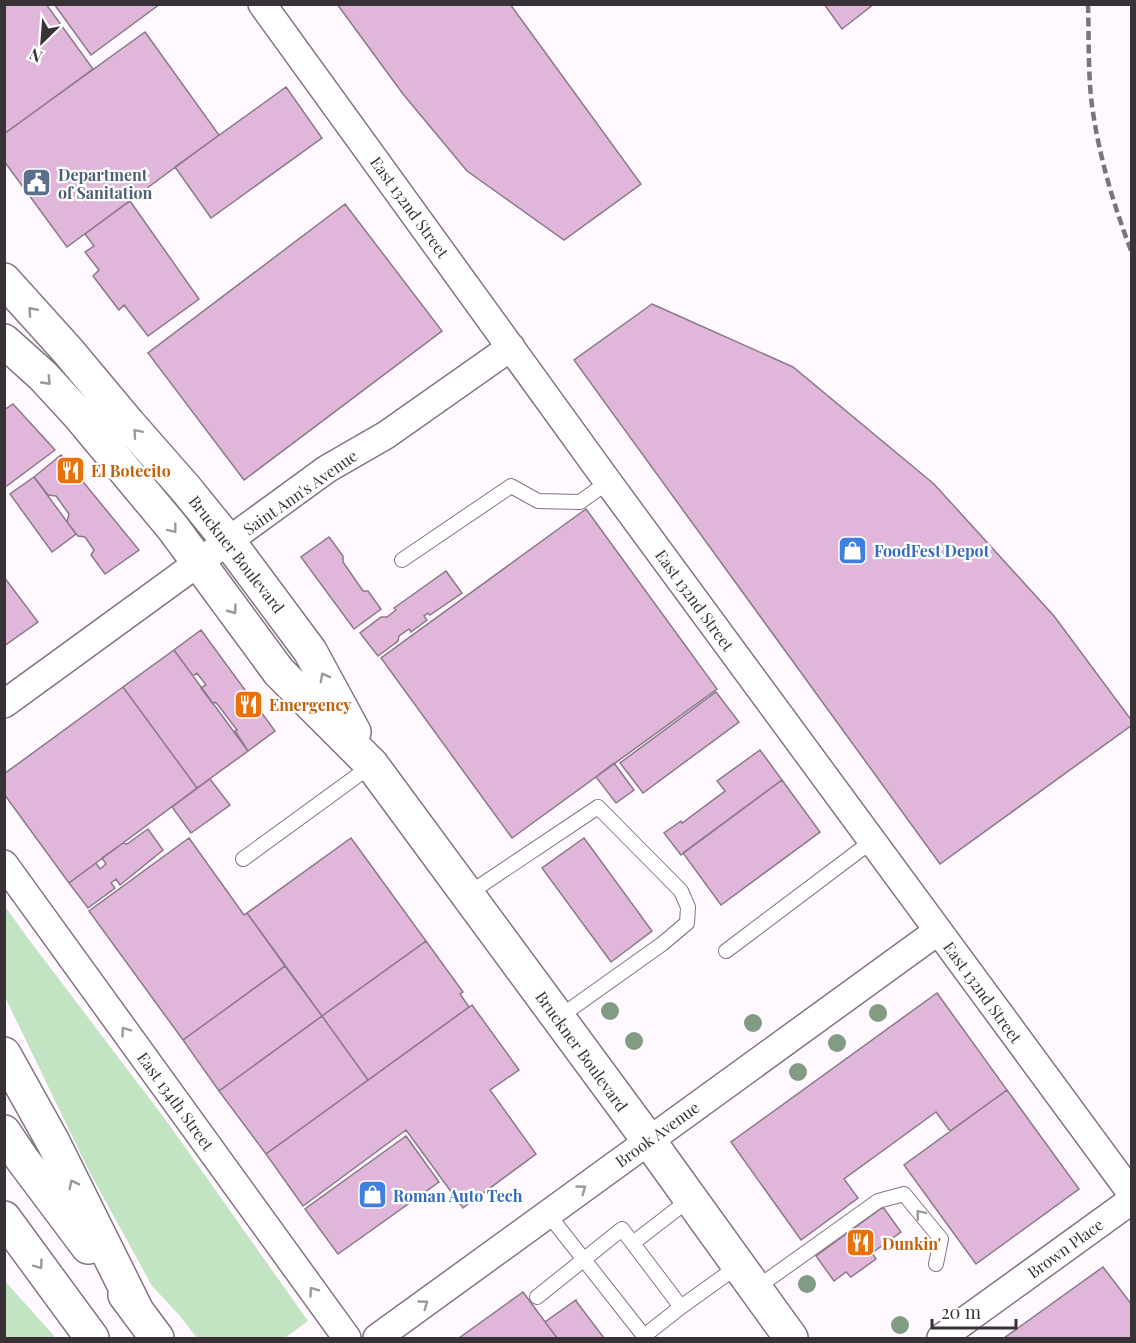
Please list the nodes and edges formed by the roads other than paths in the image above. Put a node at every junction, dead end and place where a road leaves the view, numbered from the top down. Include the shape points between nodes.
1 (262, 4) edge
2 (4, 280) edge
3 (4, 341) edge
4 (510, 347) junction
5 (608, 482) junction
6 (229, 542) junction
7 (402, 560) dead end
8 (199, 563) junction
9 (4, 704) edge
10 (372, 765) junction
11 (872, 841) junction
12 (243, 859) dead end
13 (4, 864) edge
14 (468, 894) junction
15 (938, 931) junction
16 (726, 951) dead end
17 (558, 1018) junction
18 (4, 1054) edge
19 (4, 1132) edge
20 (649, 1141) junction
21 (1131, 1194) edge
22 (690, 1199) junction
23 (1131, 1200) edge
24 (548, 1214) junction
25 (4, 1218) edge
26 (633, 1243) junction
27 (585, 1259) junction
28 (936, 1264) dead end
29 (617, 1277) dead end
30 (746, 1277) junction
31 (605, 1286) junction
32 (537, 1298) dead end
33 (636, 1304) dead end
34 (681, 1307) junction
35 (137, 1311) junction
36 (625, 1313) junction
37 (92, 1338) edge
38 (157, 1338) edge
39 (347, 1338) edge
40 (377, 1338) edge
41 (791, 1338) edge
42 (941, 1338) edge

1 - 4 street, East 132nd Street
6 -> 2 main road, Bruckner Boulevard
3 -> 8 main road, Bruckner Boulevard via 78,414
4 - 5 street, East 132nd Street
4 - 6 street, Saint Ann's Avenue via 386,435 327,469
5 - 7 lane via 580,502 538,501 511,486
5 - 11 street, East 132nd Street
6 - 8 street, Saint Ann's Avenue
10 -> 6 main road, Bruckner Boulevard via 310,651
8 - 9 street, Saint Ann's Avenue
8 -> 10 main road, Bruckner Boulevard via 279,672
10 - 12 lane
10 - 14 main road, Bruckner Boulevard
11 - 15 street, East 132nd Street
11 - 16 lane
39 -> 13 street, East 134th Street
14 - 17 main road, Bruckner Boulevard
14 - 17 lane via 598,807 681,891 688,907 687,923
15 - 20 street, Brook Avenue
15 - 21 street, East 132nd Street
17 - 20 main road, Bruckner Boulevard
35 -> 18 main road
19 - 35 main road
20 - 22 main road, Bruckner Boulevard
24 -> 20 street, Brook Avenue
22 - 26 lane
22 - 30 main road, Bruckner Boulevard
23 - 42 street, Brown Place
24 - 27 lane
40 -> 24 street, Brook Avenue
25 -> 37 main road
26 - 27 lane via 622,1229
26 - 34 lane via 638,1260
27 - 31 lane
27 - 32 lane
28 -> 30 lane via 941,1239 903,1194 878,1201
29 - 31 lane
30 - 34 lane
30 - 41 main road, Bruckner Boulevard
31 - 36 lane
33 - 36 lane
34 - 36 lane via 644,1336
35 - 38 main road

